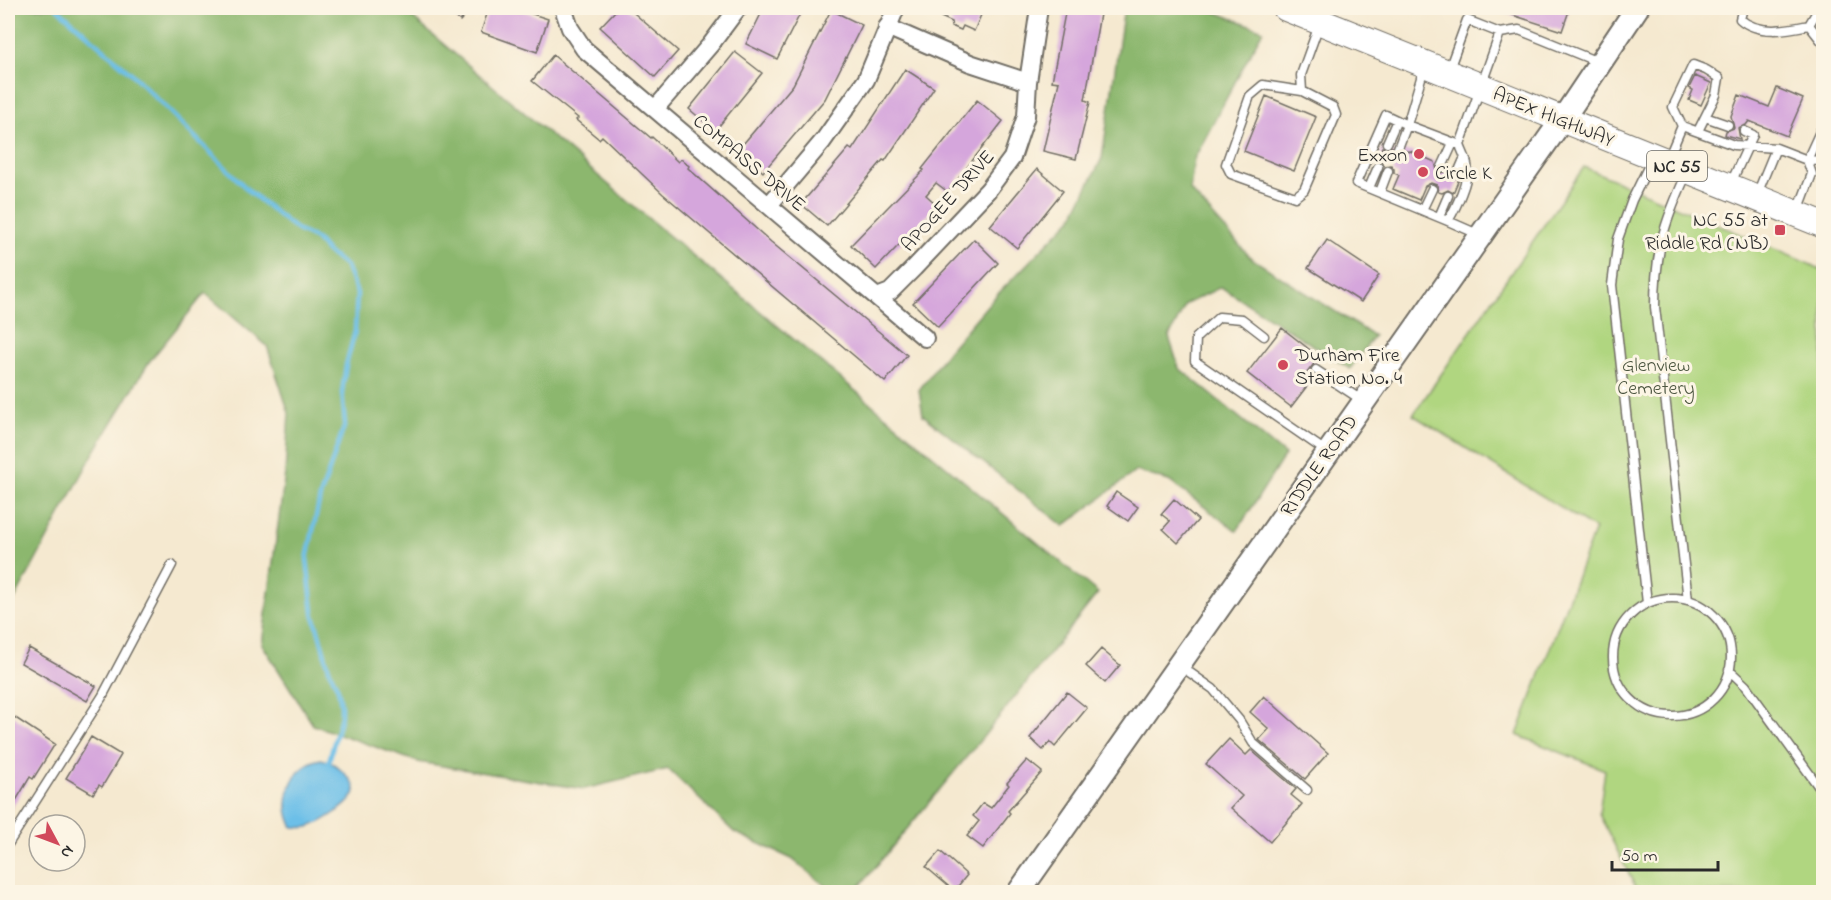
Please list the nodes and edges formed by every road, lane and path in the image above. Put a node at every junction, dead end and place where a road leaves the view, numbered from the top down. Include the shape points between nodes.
1 (562, 8) edge
2 (738, 8) edge
3 (896, 8) edge
4 (1039, 8) edge
5 (1286, 8) edge
6 (1637, 8) edge
7 (1743, 8) edge
8 (1820, 8) edge
9 (1321, 22) junction
10 (1809, 25) junction
11 (887, 27) junction
12 (1500, 33) junction
13 (1824, 44) edge
14 (1601, 63) junction
15 (1436, 69) junction
16 (1028, 82) junction
17 (1481, 87) junction
18 (1302, 91) junction
19 (655, 109) junction
20 (1705, 117) junction
21 (1397, 120) junction
22 (1562, 120) junction
23 (1824, 123) edge
24 (1407, 125) junction
25 (1728, 125) dead end
26 (1682, 126) junction
27 (1698, 131) junction
28 (1744, 131) dead end
29 (1387, 143) dead end
30 (1456, 144) junction
31 (1749, 146) junction
32 (1398, 148) dead end
33 (1776, 148) junction
34 (1465, 157) junction
35 (1807, 160) junction
36 (1824, 161) edge
37 (1670, 162) junction
38 (1378, 167) dead end
39 (1443, 167) dead end
40 (1388, 171) dead end
41 (1458, 173) dead end
42 (1729, 186) junction
43 (1369, 188) junction
44 (1432, 189) dead end
45 (1380, 192) junction
46 (1448, 196) dead end
47 (1756, 197) junction
48 (769, 205) junction
49 (1422, 210) junction
50 (1797, 214) junction
51 (1439, 217) junction
52 (1448, 221) junction
53 (1824, 225) edge
54 (1480, 235) junction
55 (877, 297) junction
56 (1264, 336) dead end
57 (925, 338) dead end
58 (1316, 370) dead end
59 (1363, 401) junction
60 (1327, 453) junction
61 (172, 565) dead end
62 (1688, 600) junction
63 (1647, 603) junction
64 (1179, 664) junction
65 (1729, 670) junction
66 (1307, 790) dead end
67 (1824, 794) edge
68 (8, 844) edge
69 (1019, 892) edge

1 - 19 street, COMPASS DRIVE via 584,49
2 - 19 street
3 - 11 street
4 - 16 street, APOGEE DRIVE
5 - 9 main road, APEX HIGHWAY / NC 55
6 - 14 main road, RIDDLE ROAD
7 - 10 lane via 1740,19 1749,27 1769,30
8 - 10 lane
9 - 15 main road, APEX HIGHWAY / NC 55
9 - 18 lane via 1301,75
10 - 13 lane
11 - 16 street via 970,63
11 - 48 street via 866,80 823,141
12 - 14 lane via 1519,30
12 - 15 lane via 1467,20
12 - 17 lane
14 - 22 main road, RIDDLE ROAD
15 - 17 main road, APEX HIGHWAY / NC 55
15 - 24 lane
16 - 55 street, APOGEE DRIVE via 1026,116 1012,158 988,190 914,268 890,292
17 - 22 main road, APEX HIGHWAY / NC 55
17 - 30 lane
18 - 18 lane via 1333,106 1336,115 1304,190 1295,197 1231,174 1226,164 1250,96 1263,85
19 - 48 street, COMPASS DRIVE
20 - 25 lane
20 - 26 lane via 1719,78 1693,65 1673,107
20 - 27 lane
21 - 24 lane
21 - 29 lane
21 - 43 lane via 1386,115 1356,183
22 - 37 main road, APEX HIGHWAY / NC 55
22 - 54 main road, RIDDLE ROAD
23 - 35 lane
24 - 30 lane
24 - 32 lane
26 - 27 lane
26 - 37 lane
27 - 31 lane via 1734,145
28 - 31 lane via 1753,135
30 - 34 lane
30 - 39 lane
31 - 33 lane
31 - 42 lane
33 - 35 lane
33 - 47 lane
34 - 41 lane
34 - 52 lane via 1468,173
35 - 36 lane
35 - 50 lane via 1812,174
37 - 42 main road, APEX HIGHWAY / NC 55
37 - 62 lane via 1669,212 1655,270 1655,307
37 - 63 lane via 1632,200 1618,239 1612,285
38 - 43 lane
40 - 45 lane
42 - 47 main road, APEX HIGHWAY / NC 55
43 - 45 lane
44 - 49 lane
45 - 49 lane
46 - 51 lane
47 - 50 main road, APEX HIGHWAY / NC 55
48 - 55 street, COMPASS DRIVE
49 - 51 lane
50 - 53 main road, APEX HIGHWAY / NC 55
51 - 52 lane
52 - 54 lane
54 - 59 main road, RIDDLE ROAD
55 - 57 street, COMPASS DRIVE
56 - 60 lane via 1242,319 1219,317 1196,338 1195,361
58 - 59 lane
59 - 60 main road, RIDDLE ROAD
60 - 64 main road, RIDDLE ROAD
61 - 68 lane via 102,697
62 - 63 lane via 1668,598
62 - 65 lane via 1720,622 1731,651
63 - 65 lane via 1620,628 1614,646 1613,667 1618,683 1631,700 1654,713 1680,716 1713,699
64 - 66 lane via 1213,689 1253,743
64 - 69 main road, RIDDLE ROAD
65 - 67 lane via 1746,686

